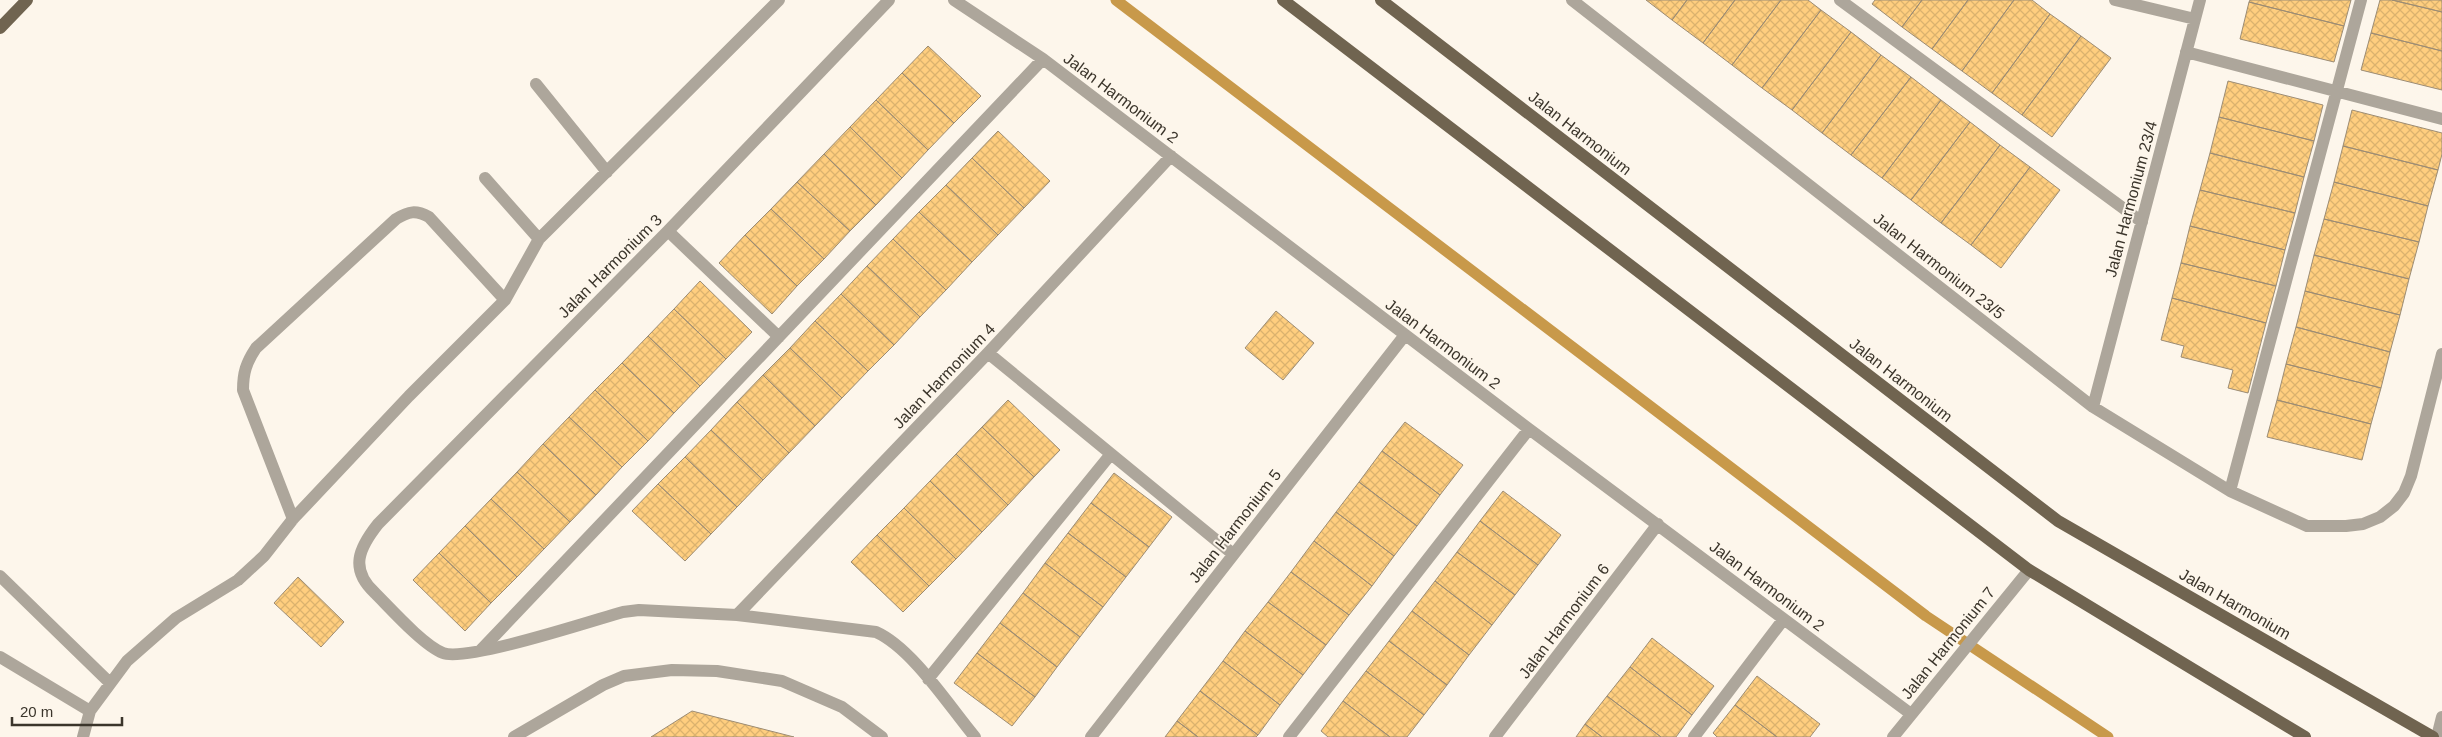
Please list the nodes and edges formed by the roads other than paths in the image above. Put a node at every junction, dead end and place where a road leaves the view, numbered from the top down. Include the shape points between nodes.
1 (27, 0) edge
2 (779, 0) edge
3 (889, 0) edge
4 (954, 0) edge
5 (1283, 0) edge
6 (1381, 0) edge
7 (1840, 0) edge
8 (2115, 0) edge
9 (2200, 0) edge
10 (2362, 0) edge
11 (1575, 1) edge
12 (2195, 19) junction
13 (0, 28) edge
14 (2186, 52) junction
15 (1043, 59) junction
16 (536, 84) dead end
17 (2337, 92) junction
18 (2442, 119) edge
19 (1171, 156) junction
20 (606, 172) junction
21 (485, 178) dead end
22 (2142, 222) junction
23 (668, 231) junction
24 (539, 240) junction
25 (505, 300) junction
26 (1405, 335) junction
27 (779, 337) junction
28 (988, 354) junction
29 (2442, 354) edge
30 (2093, 407) junction
31 (1529, 429) junction
32 (1111, 454) junction
33 (2230, 491) junction
34 (293, 519) junction
35 (1658, 524) junction
36 (1233, 554) junction
37 (2029, 570) junction
38 (0, 576) edge
39 (737, 615) junction
40 (1783, 620) junction
41 (480, 652) junction
42 (0, 657) edge
43 (928, 679) junction
44 (109, 682) junction
45 (90, 711) junction
46 (1911, 714) junction
47 (2442, 717) edge
48 (83, 737) edge
49 (514, 737) edge
50 (882, 737) edge
51 (975, 737) edge
52 (1091, 737) edge
53 (1289, 737) edge
54 (1495, 737) edge
55 (1694, 737) edge
56 (1893, 737) edge
57 (2304, 737) edge
58 (2435, 737) edge

1 - 13 main road
2 - 20 street
3 - 23 street, Jalan Harmonium 3
4 - 15 street, Jalan Harmonium 2
5 - 37 main road
6 - 58 main road, Jalan Harmonium via 2058,521
7 - 22 street
8 - 12 street
9 - 12 street, Jalan Harmonium 23/4
10 - 17 street
11 - 30 street, Jalan Harmonium 23/5
12 - 14 street, Jalan Harmonium 23/4
14 - 17 street
14 - 22 street, Jalan Harmonium 23/4
15 - 19 street, Jalan Harmonium 2
15 - 27 street
16 - 20 street
17 - 18 street
17 - 33 street
19 - 26 street, Jalan Harmonium 2
19 - 28 street, Jalan Harmonium 4
20 - 24 street
21 - 24 street
22 - 30 street, Jalan Harmonium 23/4
23 - 27 street
23 - 41 street, Jalan Harmonium 3 via 378,524 362,547 358,562 362,577 436,649 452,655
24 - 25 street
25 - 34 street
25 - 34 street via 429,217 419,211 407,212 256,348 245,368 243,390
26 - 31 street, Jalan Harmonium 2
26 - 36 street, Jalan Harmonium 5
27 - 41 street
28 - 32 street
28 - 39 street, Jalan Harmonium 4
29 - 33 street, Jalan Harmonium 23/5 via 2411,476 2394,506 2380,517 2363,524 2307,526
30 - 33 street, Jalan Harmonium 23/5
31 - 35 street, Jalan Harmonium 2
31 - 53 street
32 - 36 street
32 - 43 street
34 - 44 street via 264,556 238,580 176,618 151,638
35 - 40 street, Jalan Harmonium 2
35 - 54 street, Jalan Harmonium 6
36 - 52 street, Jalan Harmonium 5
37 - 46 street, Jalan Harmonium 7
37 - 57 main road
38 - 44 street
39 - 41 street via 623,612
39 - 43 street via 876,632 895,643
40 - 46 street, Jalan Harmonium 2
40 - 55 street
42 - 45 street
43 - 51 street
44 - 45 street
45 - 48 street
46 - 56 street, Jalan Harmonium 7
47 - 58 street
49 - 50 street via 602,685 624,676 672,670 782,681 842,707

